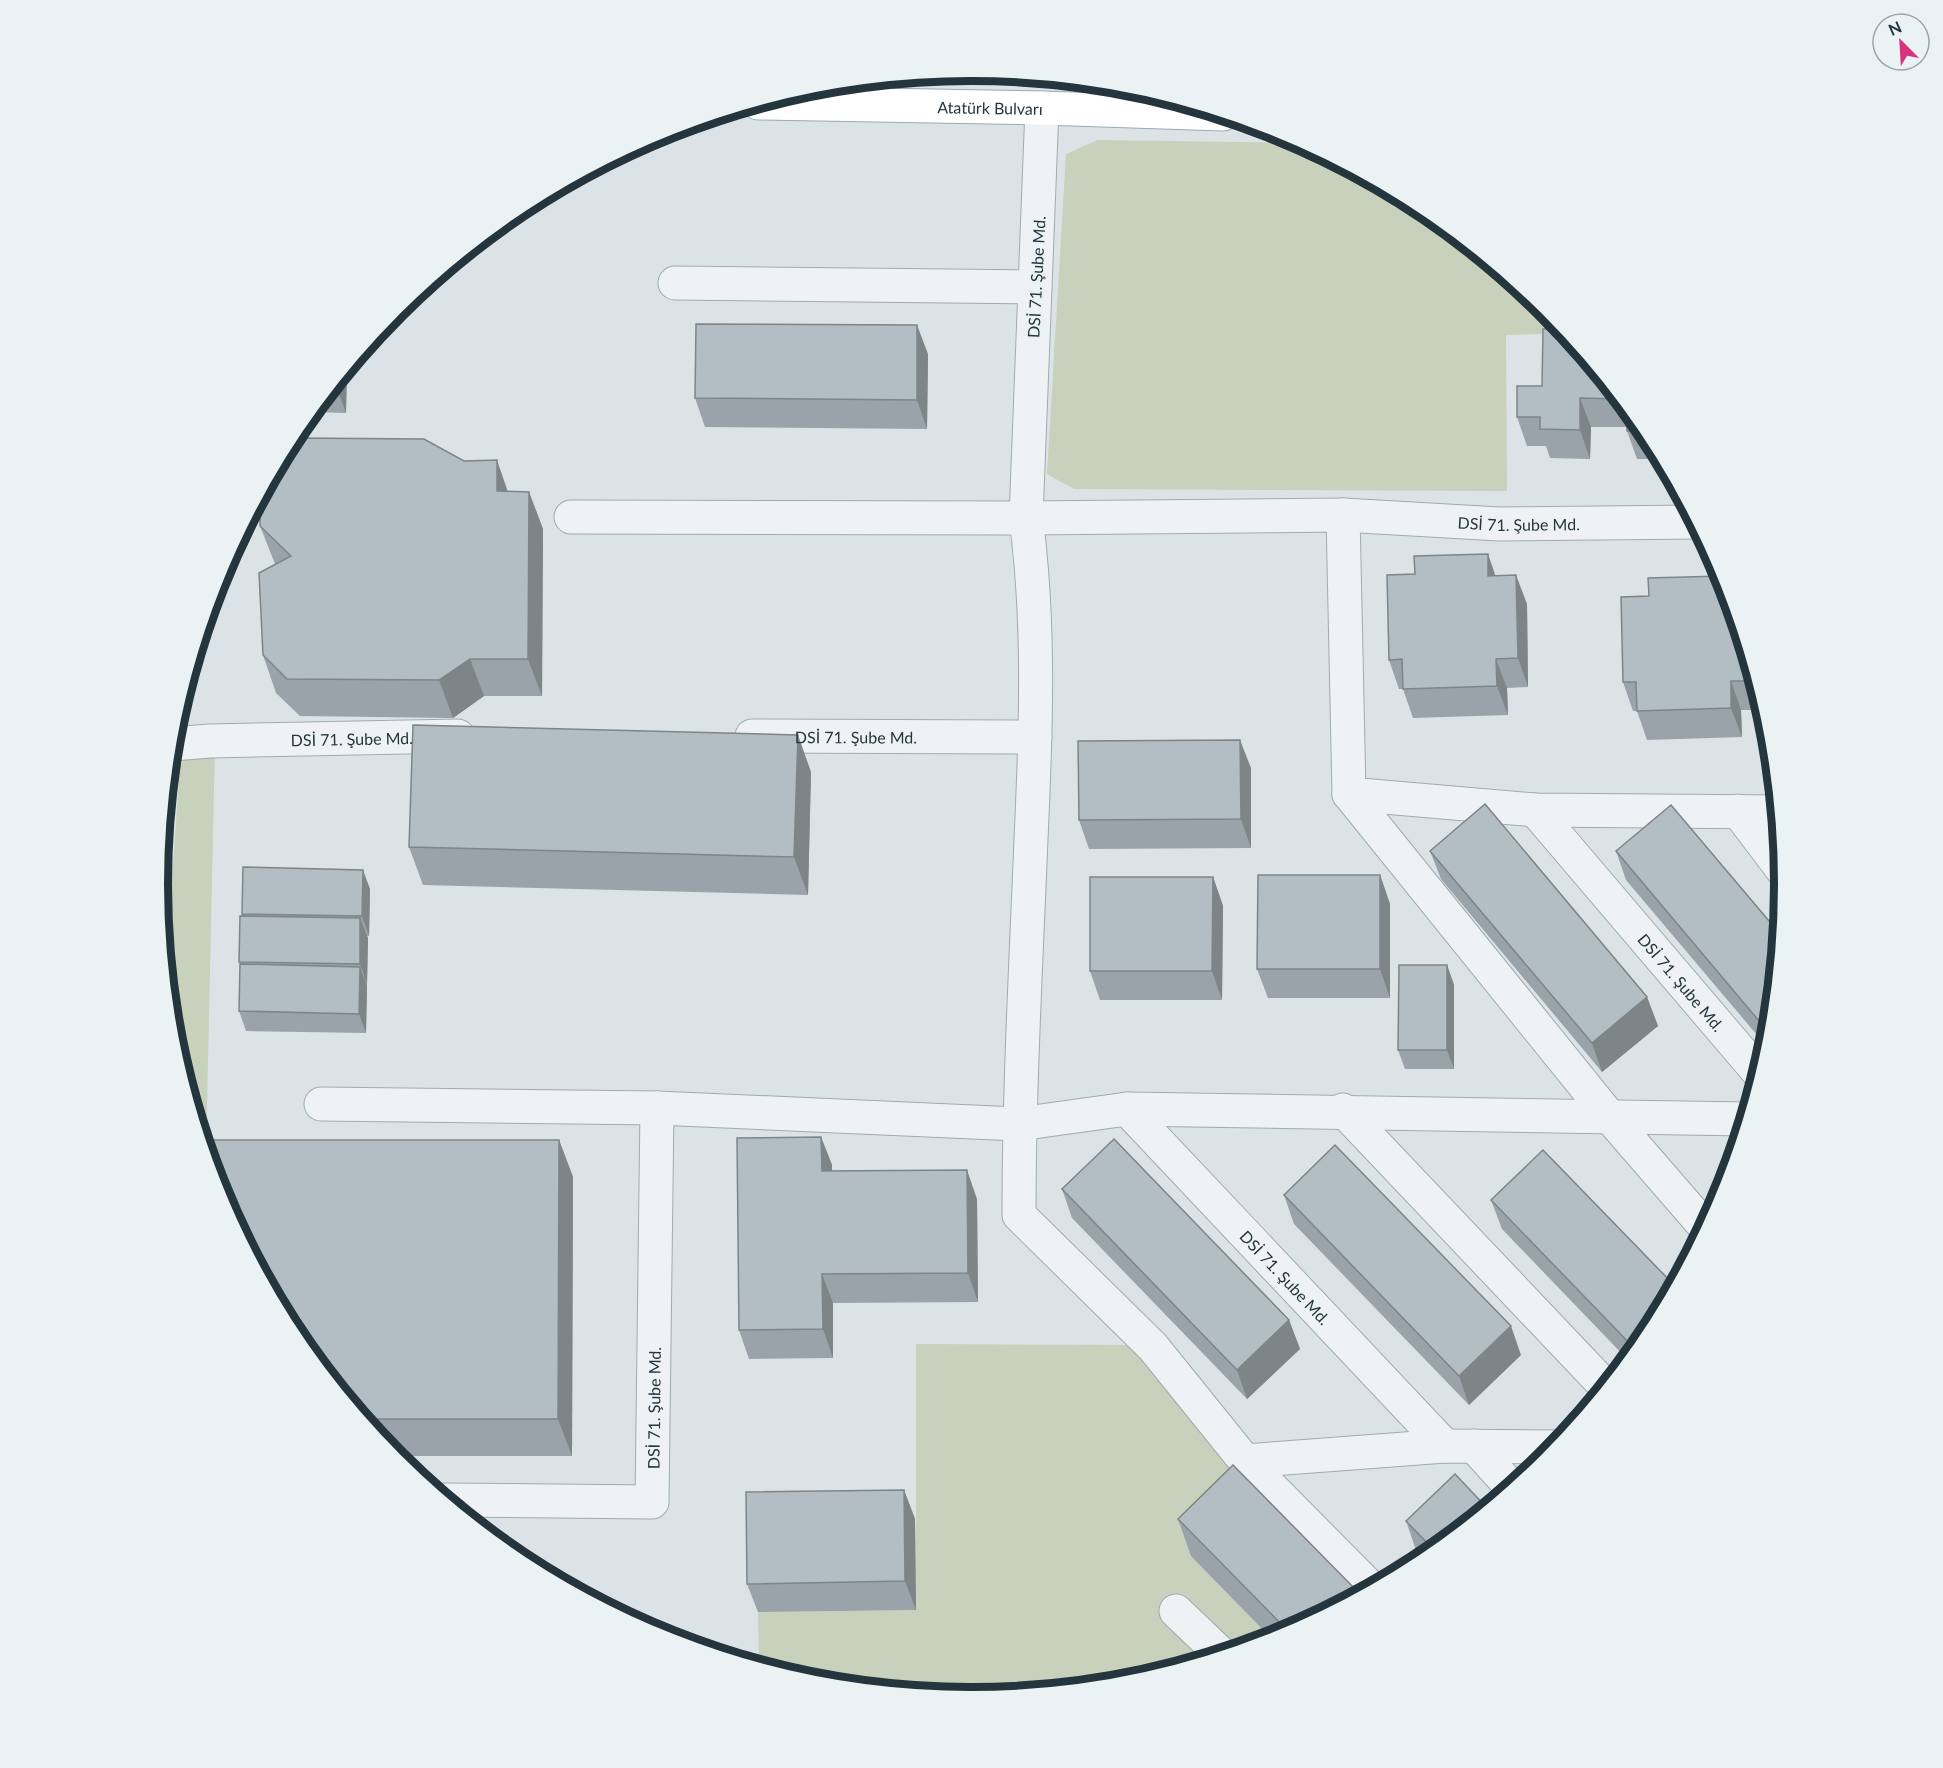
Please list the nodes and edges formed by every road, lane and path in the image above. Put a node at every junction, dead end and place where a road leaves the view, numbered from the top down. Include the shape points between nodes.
1 (783, 103) edge
2 (1042, 108) junction
3 (1195, 113) edge
4 (675, 284) dead end
5 (1035, 287) junction
6 (1343, 515) junction
7 (571, 517) dead end
8 (1026, 518) junction
9 (1688, 522) edge
10 (486, 735) edge
11 (725, 735) edge
12 (1035, 738) junction
13 (181, 743) edge
14 (1349, 794) junction
15 (1535, 810) junction
16 (1738, 811) junction
17 (1771, 812) edge
18 (1774, 858) edge
19 (1753, 1066) edge
20 (321, 1104) dead end
21 (657, 1108) junction
22 (1127, 1109) junction
23 (1343, 1110) junction
24 (1609, 1116) junction
25 (1739, 1119) edge
26 (1019, 1124) junction
27 (1700, 1221) edge
28 (1601, 1382) edge
29 (1460, 1446) junction
30 (1544, 1447) edge
31 (1245, 1461) junction
32 (1506, 1483) edge
33 (457, 1500) edge
34 (1366, 1583) edge
35 (1176, 1611) dead end
36 (1215, 1649) edge

1 - 2 main road, Atatürk Bulvarı
2 - 3 main road, Atatürk Bulvarı
2 - 5 lane, DSİ 71. Şube Md.
4 - 5 lane
5 - 8 lane, DSİ 71. Şube Md.
6 - 8 lane, DSİ 71. Şube Md.
6 - 9 lane, DSİ 71. Şube Md. via 1499,524
6 - 14 lane
7 - 8 lane, DSİ 71. Şube Md.
8 - 12 lane, DSİ 71. Şube Md. via 1034,574
10 - 13 lane, DSİ 71. Şube Md.
11 - 12 lane, DSİ 71. Şube Md.
12 - 26 lane, DSİ 71. Şube Md.
14 - 15 lane
14 - 24 lane
15 - 16 lane
15 - 19 lane, DSİ 71. Şube Md.
16 - 17 lane
16 - 18 lane
20 - 21 lane
21 - 26 lane
21 - 33 lane, DSİ 71. Şube Md. via 652,1502
22 - 23 lane
22 - 26 lane
22 - 29 lane, DSİ 71. Şube Md.
23 - 24 lane
23 - 28 lane
24 - 25 lane
24 - 27 lane
26 - 31 lane, DSİ 71. Şube Md. via 1019,1215 1153,1347
29 - 30 lane
29 - 31 lane
29 - 32 lane, DSİ 71. Şube Md.
31 - 34 lane, DSİ 71. Şube Md.
35 - 36 lane

